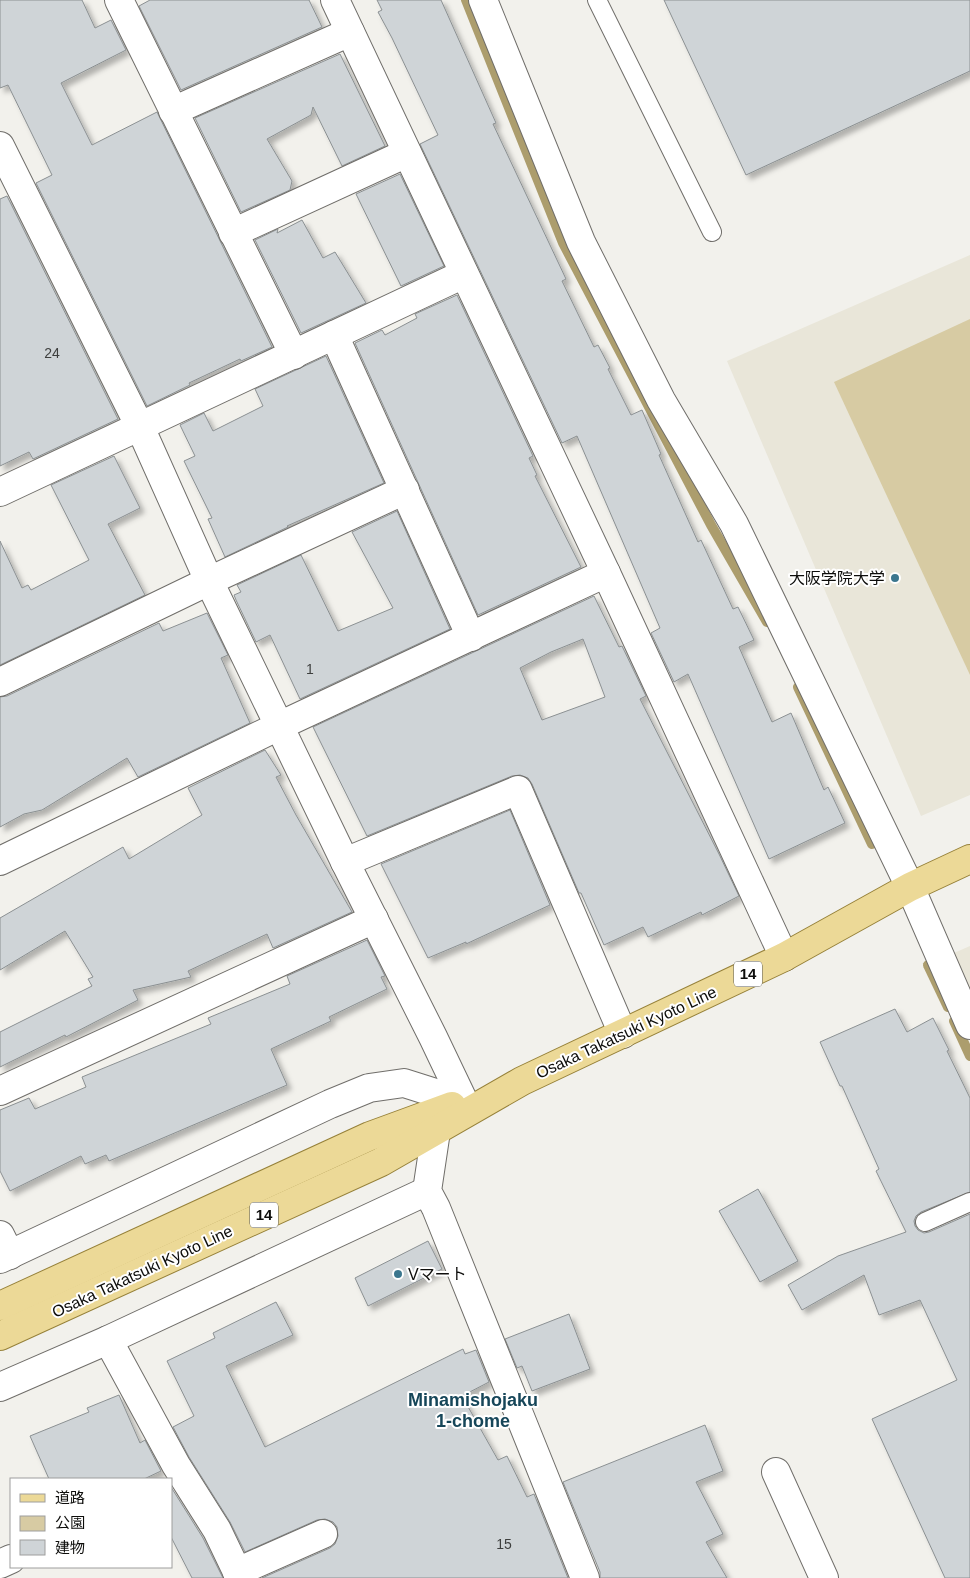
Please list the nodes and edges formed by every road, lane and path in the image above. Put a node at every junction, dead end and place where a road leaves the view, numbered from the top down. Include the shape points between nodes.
1 (120, 0) edge
2 (334, 0) edge
3 (484, 0) edge
4 (596, 0) edge
5 (350, 32) junction
6 (174, 110) junction
7 (0, 146) edge
8 (407, 153) junction
9 (712, 232) dead end
10 (234, 233) junction
11 (464, 274) junction
12 (334, 336) junction
13 (294, 355) junction
14 (140, 427) junction
15 (405, 490) junction
16 (0, 492) edge
17 (606, 573) junction
18 (209, 581) junction
19 (471, 637) junction
20 (0, 682) edge
21 (280, 726) junction
22 (970, 859) edge
23 (0, 861) edge
24 (345, 862) junction
25 (910, 887) junction
26 (374, 919) junction
27 (784, 957) junction
28 (970, 1025) edge
29 (623, 1034) junction
30 (522, 1081) junction
31 (0, 1091) edge
32 (464, 1102) junction
33 (436, 1131) junction
34 (428, 1191) junction
35 (970, 1202) edge
36 (925, 1222) dead end
37 (3, 1250) edge
38 (0, 1306) edge
39 (0, 1336) edge
40 (108, 1340) junction
41 (0, 1387) edge
42 (776, 1472) dead end
43 (323, 1534) dead end
44 (239, 1575) edge
45 (585, 1578) edge
46 (824, 1578) edge

1 - 6 street
2 - 5 street
3 - 25 street via 581,242 661,400 734,524
4 - 9 lane
5 - 6 street
5 - 8 street
6 - 10 street
7 - 14 street
8 - 10 street
8 - 11 street
10 - 13 street
11 - 12 street
11 - 17 street
12 - 13 street
12 - 15 street
13 - 14 street
14 - 16 street
14 - 18 street
15 - 18 street
15 - 19 street
17 - 19 street
17 - 27 street
18 - 20 street
18 - 21 street
19 - 21 street
21 - 23 street
21 - 24 street
22 - 25 main road, Osaka Takatsuki Kyoto Line / 14
24 - 26 street
24 - 29 street via 518,790
25 - 27 main road, Osaka Takatsuki Kyoto Line / 14
25 - 28 street
26 - 31 street
26 - 32 street
27 - 29 main road, Osaka Takatsuki Kyoto Line / 14
29 - 30 main road, Osaka Takatsuki Kyoto Line / 14
30 - 32 main road, Osaka Takatsuki Kyoto Line / 14
30 - 33 main road, Osaka Takatsuki Kyoto Line / 14
32 - 37 street via 404,1083 369,1088
32 - 38 main road, Osaka Takatsuki Kyoto Line / 14 via 370,1136
33 - 34 street
33 - 39 main road, Osaka Takatsuki Kyoto Line / 14 via 381,1162
34 - 40 street
34 - 45 street
35 - 36 lane
40 - 41 street
40 - 44 street via 176,1466 217,1530
42 - 46 street
43 - 44 street

